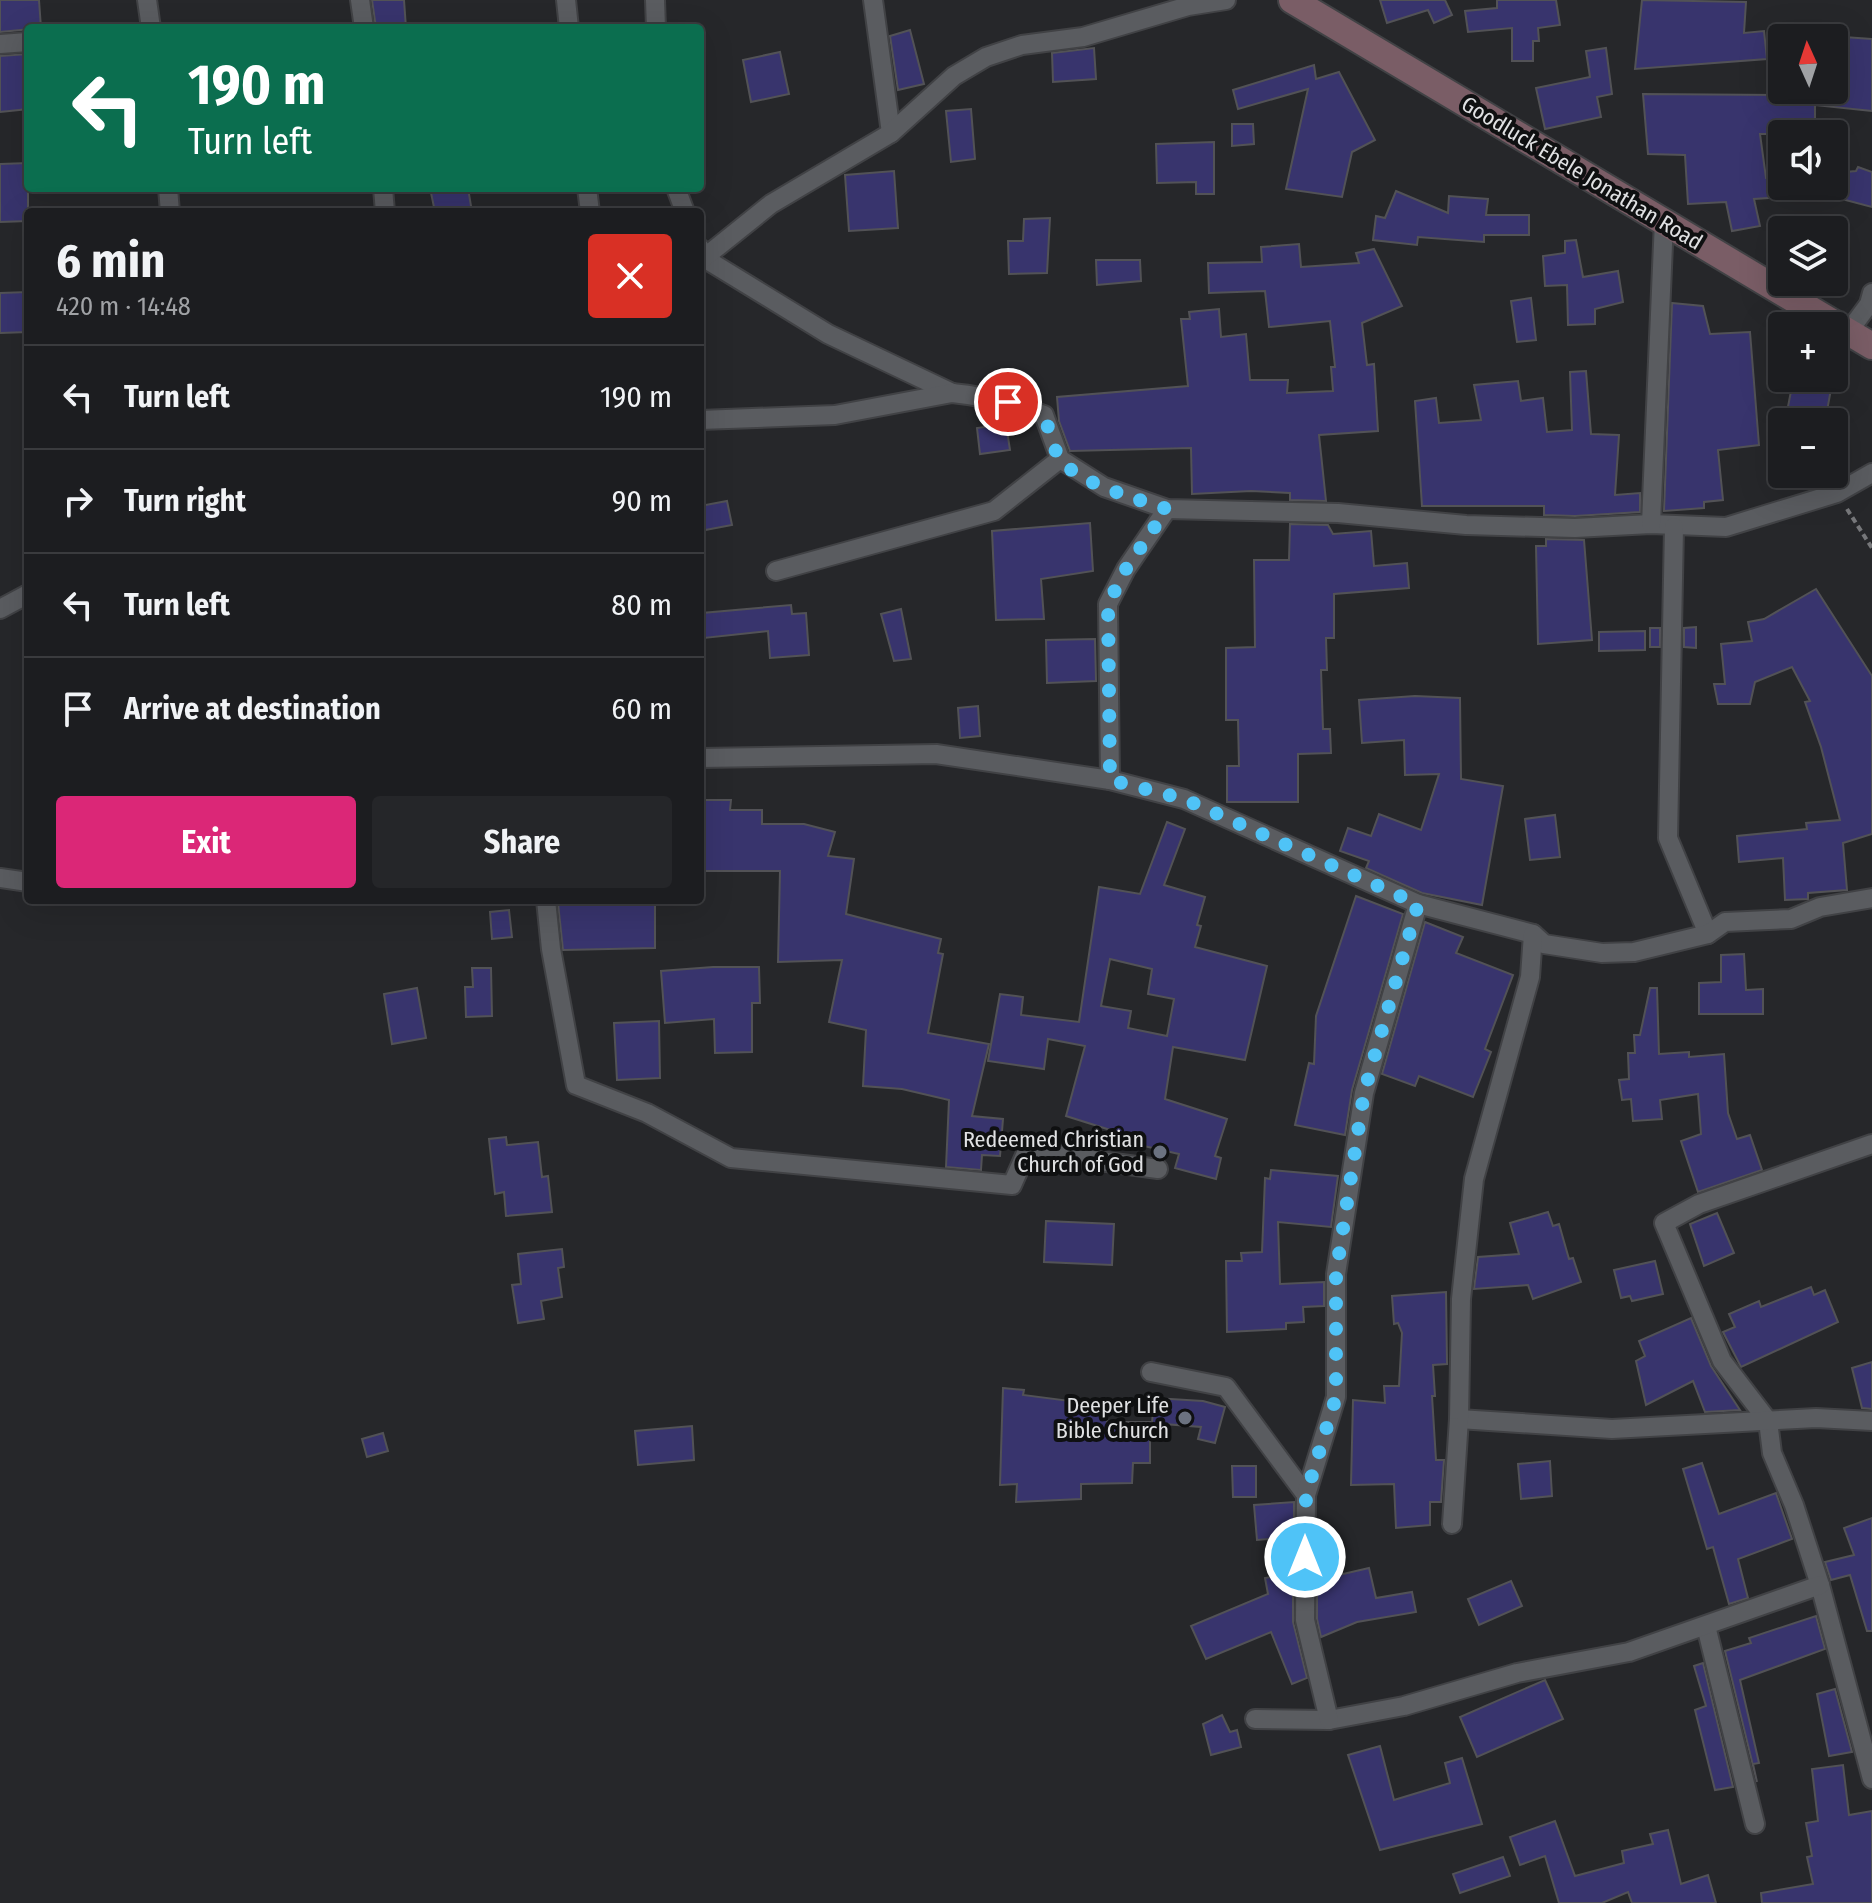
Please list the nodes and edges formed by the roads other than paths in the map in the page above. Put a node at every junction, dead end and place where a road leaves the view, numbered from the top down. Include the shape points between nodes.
1 (147, 0) edge
2 (360, 0) edge
3 (566, 0) edge
4 (655, 0) edge
5 (873, 0) edge
6 (1226, 0) edge
7 (1292, 0) edge
8 (150, 24) edge
9 (363, 24) edge
10 (569, 24) edge
11 (656, 24) edge
12 (24, 42) edge
13 (0, 44) edge
14 (891, 133) junction
15 (1664, 221) junction
16 (704, 254) edge
17 (704, 258) edge
18 (1872, 293) edge
19 (1849, 331) junction
20 (1872, 346) edge
21 (952, 393) junction
22 (704, 420) edge
23 (1060, 459) junction
24 (1872, 473) edge
25 (1167, 509) junction
26 (1651, 524) junction
27 (1674, 527) junction
28 (776, 571) dead end
29 (24, 596) edge
30 (0, 609) edge
31 (704, 758) edge
32 (1110, 780) junction
33 (0, 878) edge
34 (24, 881) edge
35 (1872, 898) edge
36 (546, 904) edge
37 (1418, 904) junction
38 (1533, 934) junction
39 (1708, 934) junction
40 (1872, 1144) edge
41 (1158, 1169) dead end
42 (1151, 1372) dead end
43 (1459, 1419) junction
44 (1768, 1421) junction
45 (1872, 1421) edge
46 (1306, 1495) junction
47 (1452, 1524) dead end
48 (1820, 1585) junction
49 (1706, 1626) junction
50 (1255, 1719) dead end
51 (1329, 1720) junction
52 (1872, 1779) edge
53 (1755, 1824) dead end

1 - 8 street
2 - 9 street
3 - 10 street
4 - 11 street
5 - 14 street
6 - 14 street via 986,57 954,76
7 - 15 main road, Goodluck Ebele Jonathan Road
12 - 13 street
14 - 16 street via 771,204
15 - 19 main road, Goodluck Ebele Jonathan Road
15 - 26 street
17 - 21 street via 828,334
18 - 19 street
19 - 20 main road, Goodluck Ebele Jonathan Road
21 - 22 street via 835,415
21 - 23 street via 1008,402 1044,415
23 - 25 street via 1104,487
23 - 28 street via 994,511
24 - 27 street via 1837,493 1726,527
25 - 26 street via 1338,513 1466,525
25 - 32 street via 1108,604
26 - 27 street
27 - 39 street via 1668,838
29 - 30 street
31 - 32 street via 936,754
32 - 37 street via 1184,799
33 - 34 street
35 - 39 street via 1820,907 1791,919 1725,922
36 - 41 street via 576,1085 647,1113 731,1158 1012,1185 1027,1151
37 - 38 street
37 - 46 street via 1364,1093 1336,1274 1336,1397
38 - 39 street via 1544,944 1625,953
38 - 43 street via 1530,977 1474,1179 1461,1299
40 - 44 street via 1699,1204 1664,1223 1722,1361
42 - 46 street via 1226,1387
43 - 44 street via 1612,1429
43 - 47 street
44 - 45 street
44 - 48 street via 1772,1453
46 - 51 street via 1305,1620
48 - 49 street
48 - 52 street
49 - 51 street via 1629,1652 1517,1673 1404,1706
49 - 53 street
50 - 51 street

